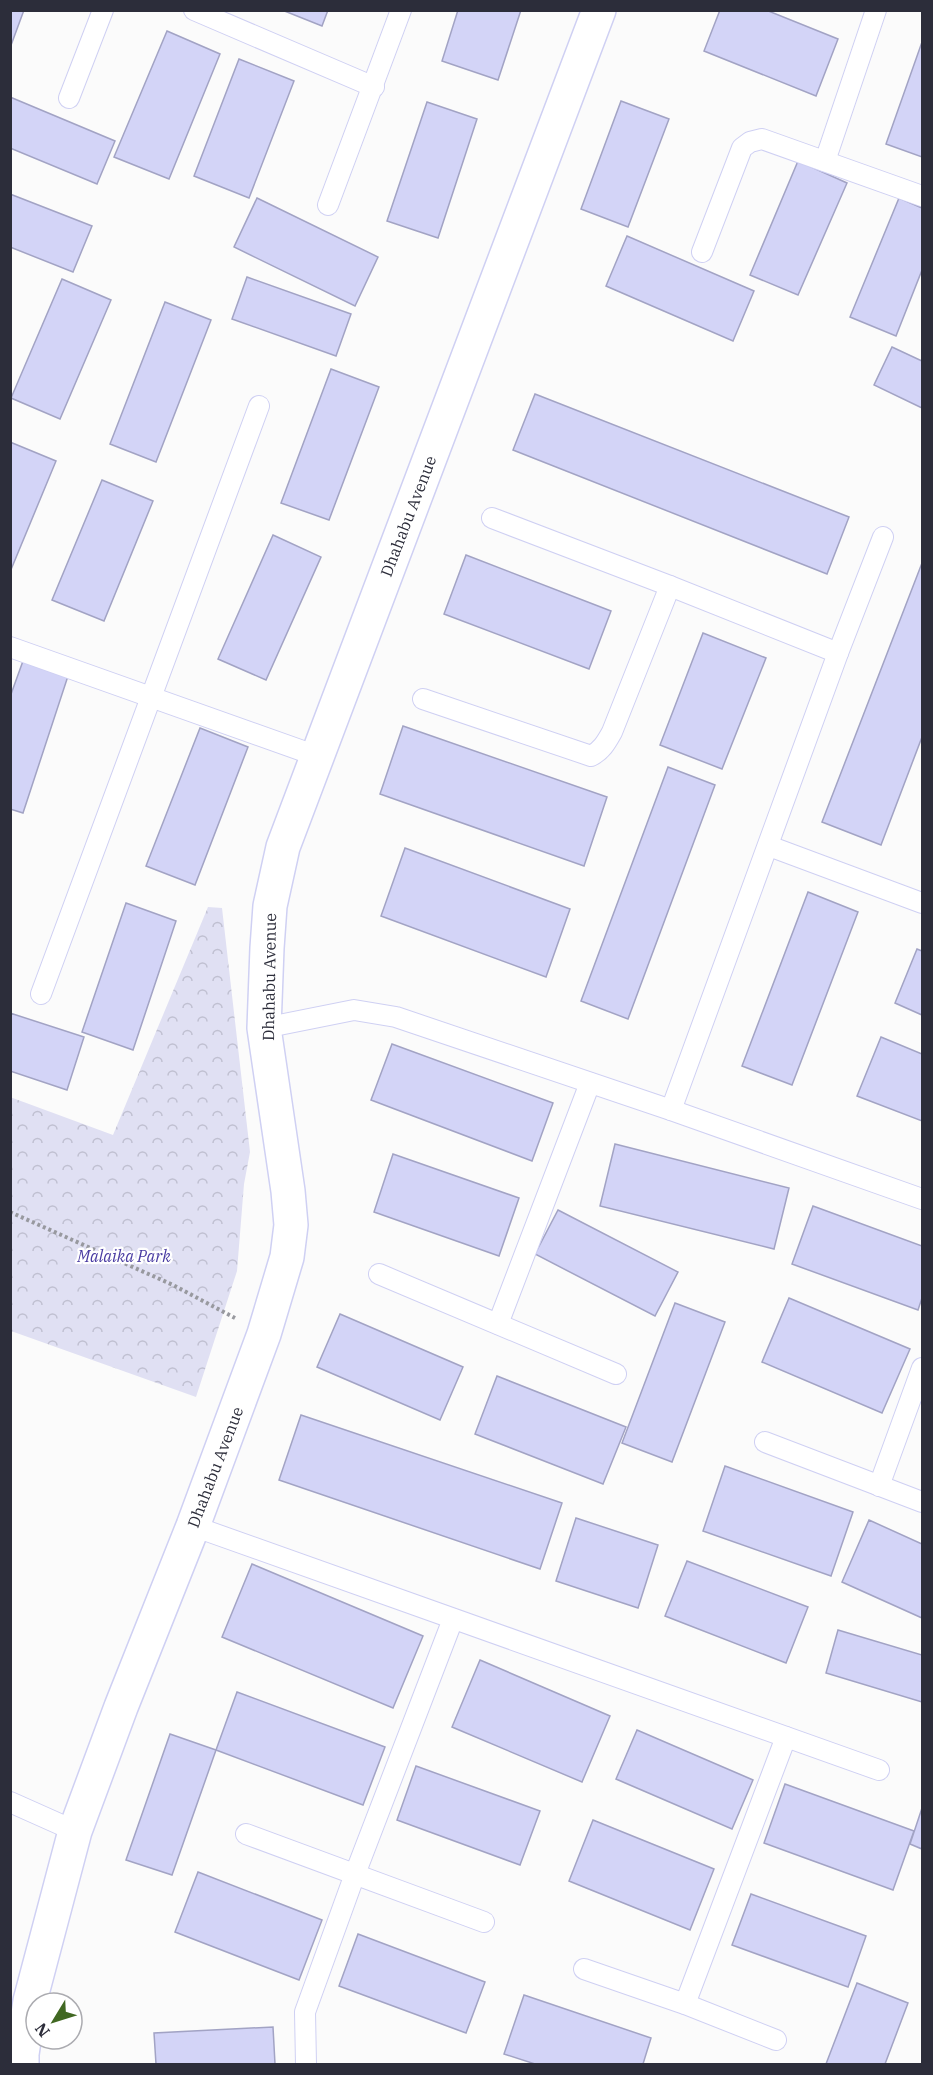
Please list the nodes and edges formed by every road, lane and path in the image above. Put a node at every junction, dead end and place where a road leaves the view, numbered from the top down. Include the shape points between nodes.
1 (103, 10) edge
2 (194, 10) edge
3 (401, 10) edge
4 (599, 10) edge
5 (876, 10) edge
6 (374, 87) junction
7 (69, 98) dead end
8 (825, 161) junction
9 (922, 196) edge
10 (328, 204) dead end
11 (702, 252) dead end
12 (259, 406) dead end
13 (492, 518) dead end
14 (883, 537) dead end
15 (670, 586) junction
16 (10, 647) edge
17 (838, 653) junction
18 (152, 697) junction
19 (423, 699) dead end
20 (317, 756) junction
21 (769, 846) junction
22 (922, 903) edge
23 (41, 994) dead end
24 (264, 1028) junction
25 (590, 1083) junction
26 (671, 1110) junction
27 (922, 1199) edge
28 (10, 1212) edge
29 (379, 1274) dead end
30 (498, 1324) junction
31 (264, 1334) junction
32 (922, 1368) edge
33 (616, 1374) dead end
34 (765, 1442) dead end
35 (879, 1486) junction
36 (922, 1502) edge
37 (193, 1526) junction
38 (453, 1619) junction
39 (786, 1737) junction
40 (879, 1770) dead end
41 (10, 1802) edge
42 (75, 1831) junction
43 (246, 1834) dead end
44 (356, 1874) junction
45 (484, 1922) dead end
46 (584, 1970) dead end
47 (685, 2004) junction
48 (776, 2040) dead end
49 (22, 2064) edge
50 (306, 2064) edge

1 - 7 lane
2 - 6 lane
3 - 6 lane
4 - 20 street, Dhahabu Avenue
5 - 8 lane
6 - 10 lane
8 - 9 lane
8 - 11 lane via 762,139 750,142 742,148
12 - 18 lane
13 - 15 lane
14 - 17 lane
15 - 17 lane
15 - 19 lane via 612,732 591,756
16 - 18 lane
17 - 21 lane
18 - 20 lane
18 - 23 lane
20 - 24 street, Dhahabu Avenue via 284,847 270,906
21 - 22 lane
21 - 26 lane
24 - 25 lane via 354,1010 376,1013
24 - 31 street, Dhahabu Avenue via 291,1225 287,1257
25 - 26 lane
25 - 30 lane
26 - 27 lane
28 - 31 path via 173,1285
29 - 30 lane
30 - 33 lane
31 - 37 street, Dhahabu Avenue
32 - 35 lane
34 - 35 lane
35 - 36 lane
37 - 38 lane
37 - 42 street, Dhahabu Avenue
38 - 39 lane
38 - 44 lane
39 - 40 lane
39 - 47 lane
41 - 42 lane
42 - 49 street, Dhahabu Avenue via 30,2001
43 - 44 lane
44 - 45 lane
44 - 50 lane via 305,2012
46 - 47 lane
47 - 48 lane

